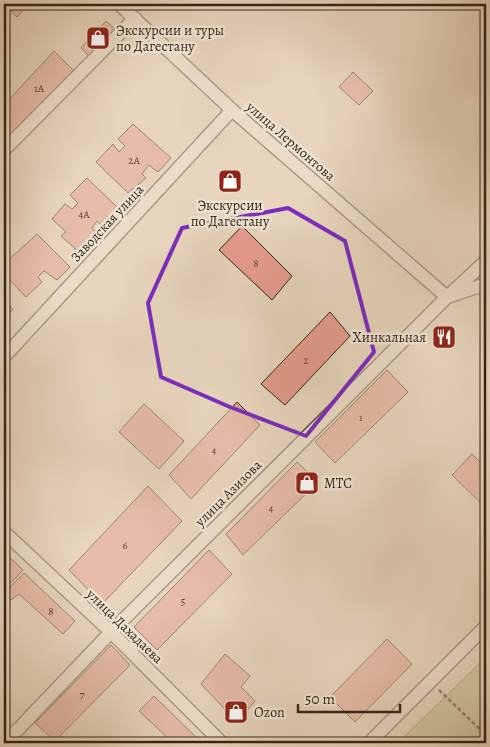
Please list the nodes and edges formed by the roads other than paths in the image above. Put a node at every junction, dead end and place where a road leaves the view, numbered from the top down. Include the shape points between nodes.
1 (119, 4) edge
2 (135, 18) junction
3 (232, 110) junction
4 (4, 150) edge
5 (486, 261) edge
6 (486, 284) edge
7 (447, 297) junction
8 (4, 357) edge
9 (4, 532) edge
10 (486, 626) edge
11 (111, 632) junction
12 (5, 743) edge
13 (222, 743) edge
14 (369, 743) edge

1 - 2 street, улица Лермонтова
2 - 3 street, улица Лермонтова
2 - 4 street
3 - 7 street, улица Лермонтова
3 - 8 street, Заводская улица
5 - 7 street
6 - 7 street, улица Азизова
7 - 11 street, улица Азизова
9 - 11 street, улица Дахадаева
10 - 14 street
11 - 12 street, улица Азизова
11 - 13 street, улица Дахадаева

